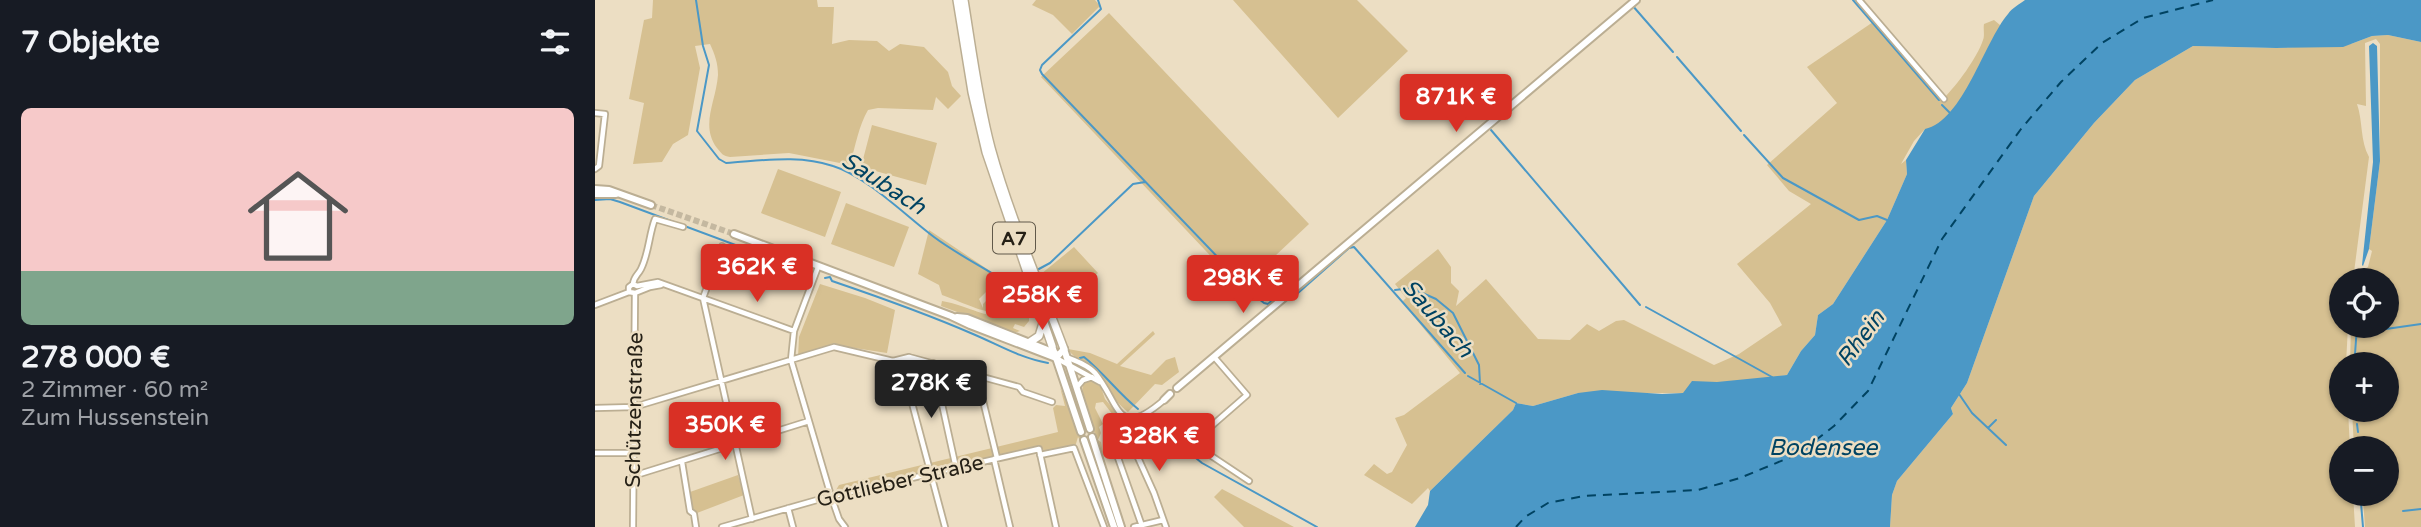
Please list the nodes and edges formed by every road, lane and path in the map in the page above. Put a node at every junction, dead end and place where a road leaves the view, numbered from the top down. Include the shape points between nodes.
1 (957, 0) edge
2 (964, 0) edge
3 (1636, 0) edge
4 (1859, 0) edge
5 (1944, 99) dead end
6 (595, 113) edge
7 (595, 169) edge
8 (595, 191) edge
9 (651, 205) tunnel mouth
10 (684, 227) dead end
11 (734, 234) tunnel mouth
12 (722, 246) dead end
13 (818, 267) junction
14 (634, 289) junction
15 (703, 298) junction
16 (595, 305) edge
17 (951, 316) junction
18 (1043, 322) junction
19 (794, 331) junction
20 (1030, 342) junction
21 (1041, 353) junction
22 (1060, 355) junction
23 (909, 357) junction
24 (1215, 358) junction
25 (791, 360) junction
26 (893, 360) junction
27 (933, 363) junction
28 (1061, 371) junction
29 (904, 373) junction
30 (977, 375) junction
31 (1093, 377) junction
32 (721, 382) junction
33 (1100, 382) junction
34 (1177, 388) dead end
35 (1076, 389) junction
36 (1170, 394) dead end
37 (1164, 400) joint
38 (1052, 402) dead end
39 (634, 407) junction
40 (595, 408) edge
41 (1126, 418) junction
42 (809, 421) junction
43 (1090, 429) dead end
44 (1081, 432) dead end
45 (1092, 437) dead end
46 (1084, 440) dead end
47 (736, 446) junction
48 (1133, 447) junction
49 (595, 453) edge
50 (633, 453) junction
51 (1040, 455) junction
52 (995, 458) junction
53 (682, 462) junction
54 (956, 468) junction
55 (932, 473) junction
56 (633, 476) junction
57 (1249, 481) dead end
58 (831, 496) junction
59 (788, 508) junction
60 (752, 519) junction
61 (1163, 520) junction
62 (739, 525) edge
63 (1142, 526) edge
64 (633, 527) edge
65 (696, 527) edge
66 (722, 527) edge
67 (793, 527) edge
68 (845, 527) edge
69 (945, 527) edge
70 (1010, 527) edge
71 (1056, 527) edge
72 (1104, 527) edge
73 (1114, 527) edge
74 (1121, 527) edge
75 (1134, 527) edge
76 (1166, 527) edge

1 - 18 highway, A7 via 982,139
2 - 22 highway, A7 via 993,153
3 - 24 street
4 - 5 street
6 - 7 street via 605,114 600,166
8 - 9 street via 609,190
10 - 14 street, Schützenstraße via 655,219
11 - 13 street
12 - 15 street
13 - 17 street
13 - 19 street
14 - 15 street via 668,286
14 - 16 street
14 - 39 street, Schützenstraße
15 - 19 street
15 - 32 street
17 - 20 street
17 - 21 street
18 - 20 highway via 1039,336
18 - 22 highway, A7
19 - 25 street
20 - 22 street
21 - 22 street
21 - 28 street
22 - 28 street
22 - 28 street
22 - 31 street
22 - 33 street via 1093,371
22 - 35 street
23 - 26 street
23 - 27 street
23 - 29 street
24 - 34 street
24 - 57 street via 1247,395 1192,443
25 - 26 street via 834,347
25 - 32 street
25 - 42 street
26 - 29 street
27 - 30 street
27 - 54 street
28 - 44 street
29 - 55 street
30 - 38 street
30 - 52 street
31 - 33 street
31 - 35 street
32 - 39 street
32 - 47 street
33 - 41 street
35 - 43 street
36 - 37 street
37 - 41 street via 1145,415
39 - 40 street
39 - 50 street, Schützenstraße
41 - 48 street
42 - 47 street
42 - 58 street
45 - 74 street
46 - 73 street
47 - 53 street
47 - 60 street
48 - 61 street
48 - 63 street via 1117,455
49 - 50 street
50 - 56 street, Schützenstraße
51 - 52 street, Gottlieber Straße via 1038,449
51 - 71 street
51 - 72 street, Gottlieber Straße via 1074,448
52 - 54 street, Gottlieber Straße
52 - 70 street
53 - 56 street
53 - 65 street
54 - 55 street, Gottlieber Straße
55 - 58 street, Gottlieber Straße
55 - 69 street
56 - 64 street, Schützenstraße
58 - 59 street, Gottlieber Straße
58 - 68 street
59 - 60 street, Gottlieber Straße
59 - 67 street
60 - 62 street, Gottlieber Straße
61 - 63 street
61 - 76 street
62 - 66 street, Gottlieber Straße
63 - 75 street

